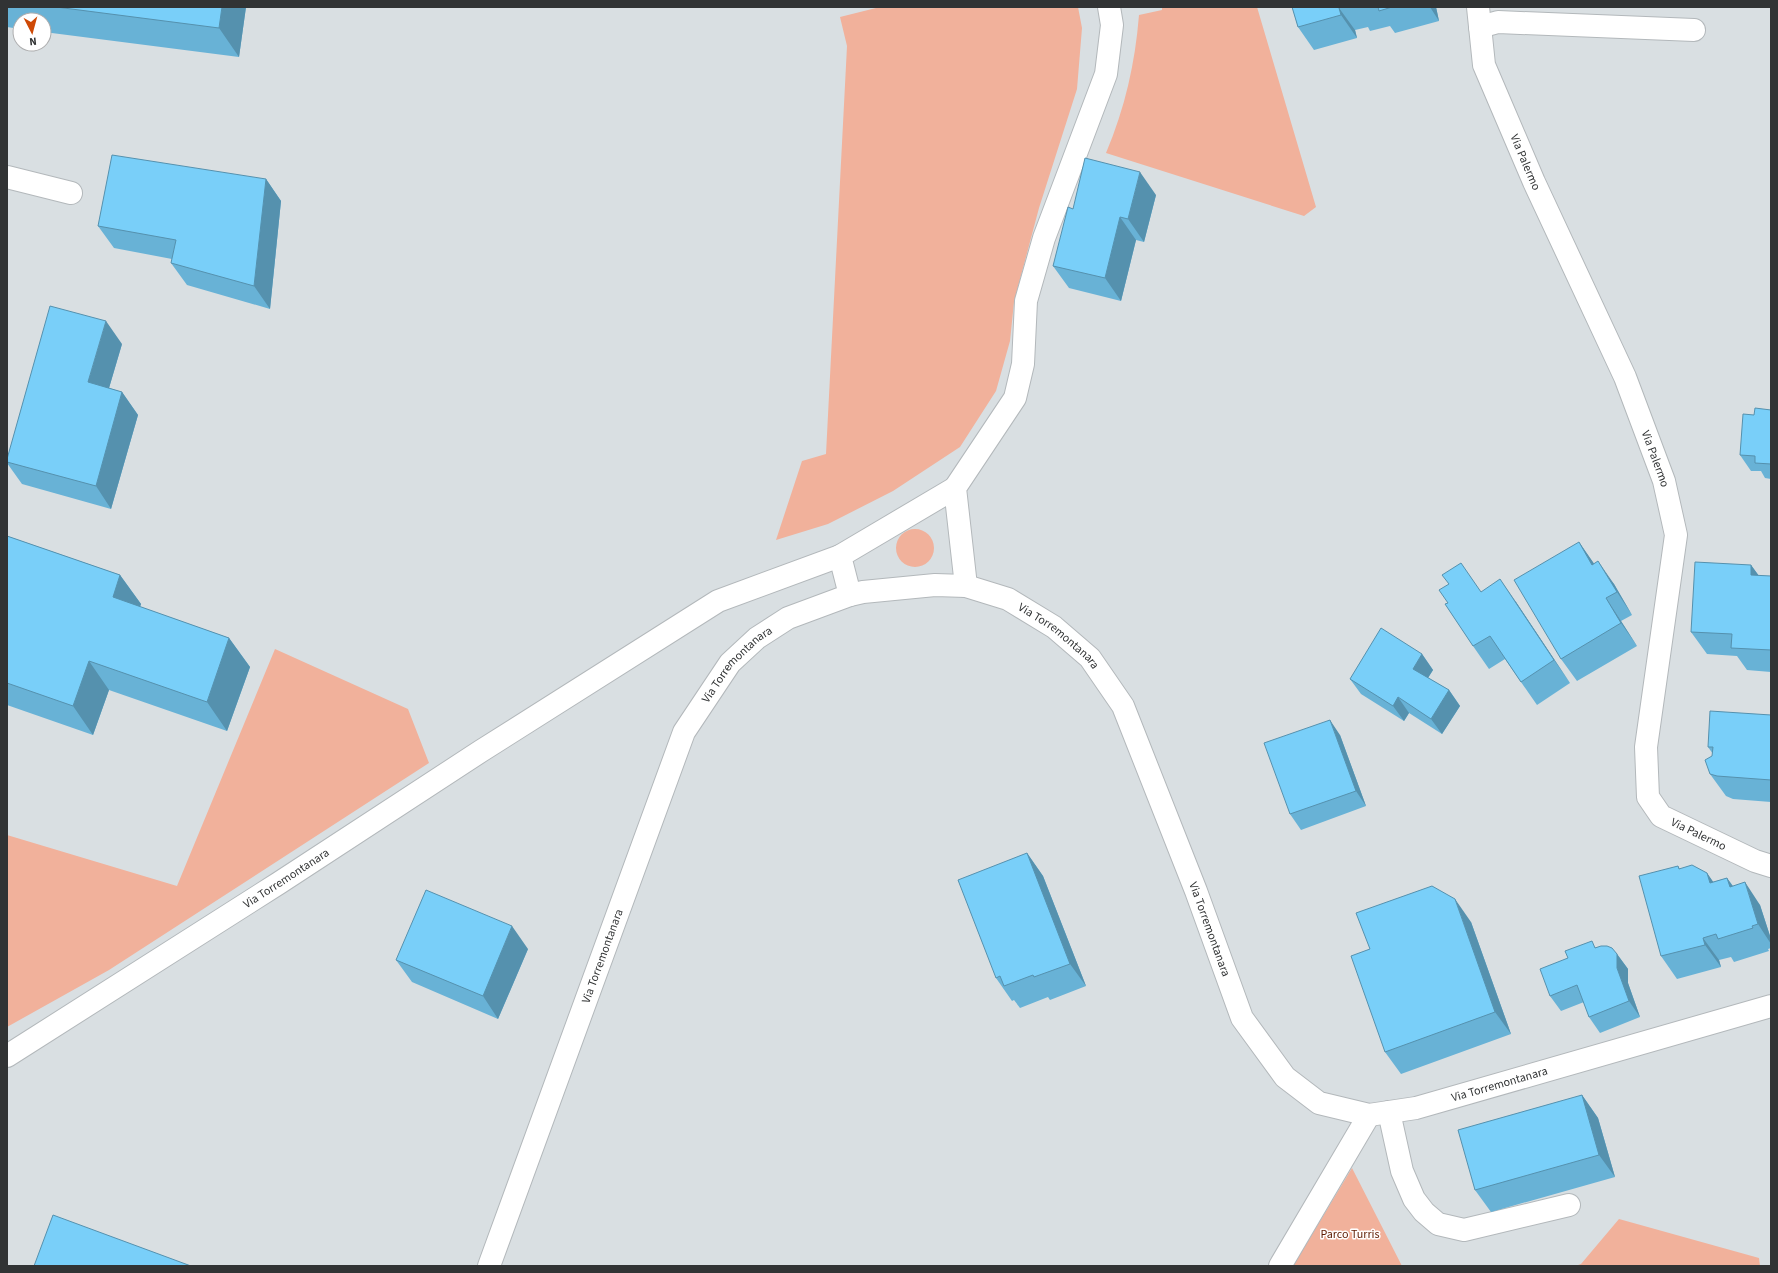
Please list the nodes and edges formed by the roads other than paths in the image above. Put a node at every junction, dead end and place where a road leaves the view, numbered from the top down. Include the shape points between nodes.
1 (1109, 7) edge
2 (1479, 17) edge
3 (1694, 30) dead end
4 (7, 177) edge
5 (71, 193) dead end
6 (955, 488) junction
7 (840, 556) junction
8 (966, 586) junction
9 (850, 595) junction
10 (1771, 866) edge
11 (1771, 1006) edge
12 (7, 1056) edge
13 (1379, 1113) junction
14 (1569, 1205) dead end
15 (489, 1266) edge
16 (1280, 1266) edge

1 - 6 street via 1112,25 1106,74 1044,238 1026,301 1024,364 1015,398
2 - 3 street via 1498,22
2 - 10 street, Via Palermo via 1484,65 1534,182 1626,377 1664,481 1676,535 1646,747 1648,797 1661,816 1755,861
4 - 5 street
6 - 7 street, Via Torremontanara
6 - 8 street
7 - 9 street
7 - 12 street, Via Torremontanara via 718,601
8 - 9 street, Via Torremontanara via 934,585
8 - 13 street, Via Torremontanara via 1008,599 1054,627 1090,658 1122,706 1196,891 1242,1018 1285,1077 1319,1103
9 - 15 street, Via Torremontanara via 788,618 757,638 730,663 684,732
11 - 13 street, Via Torremontanara via 1416,1108
13 - 14 street via 1414,1199 1438,1224 1464,1230
13 - 16 street

